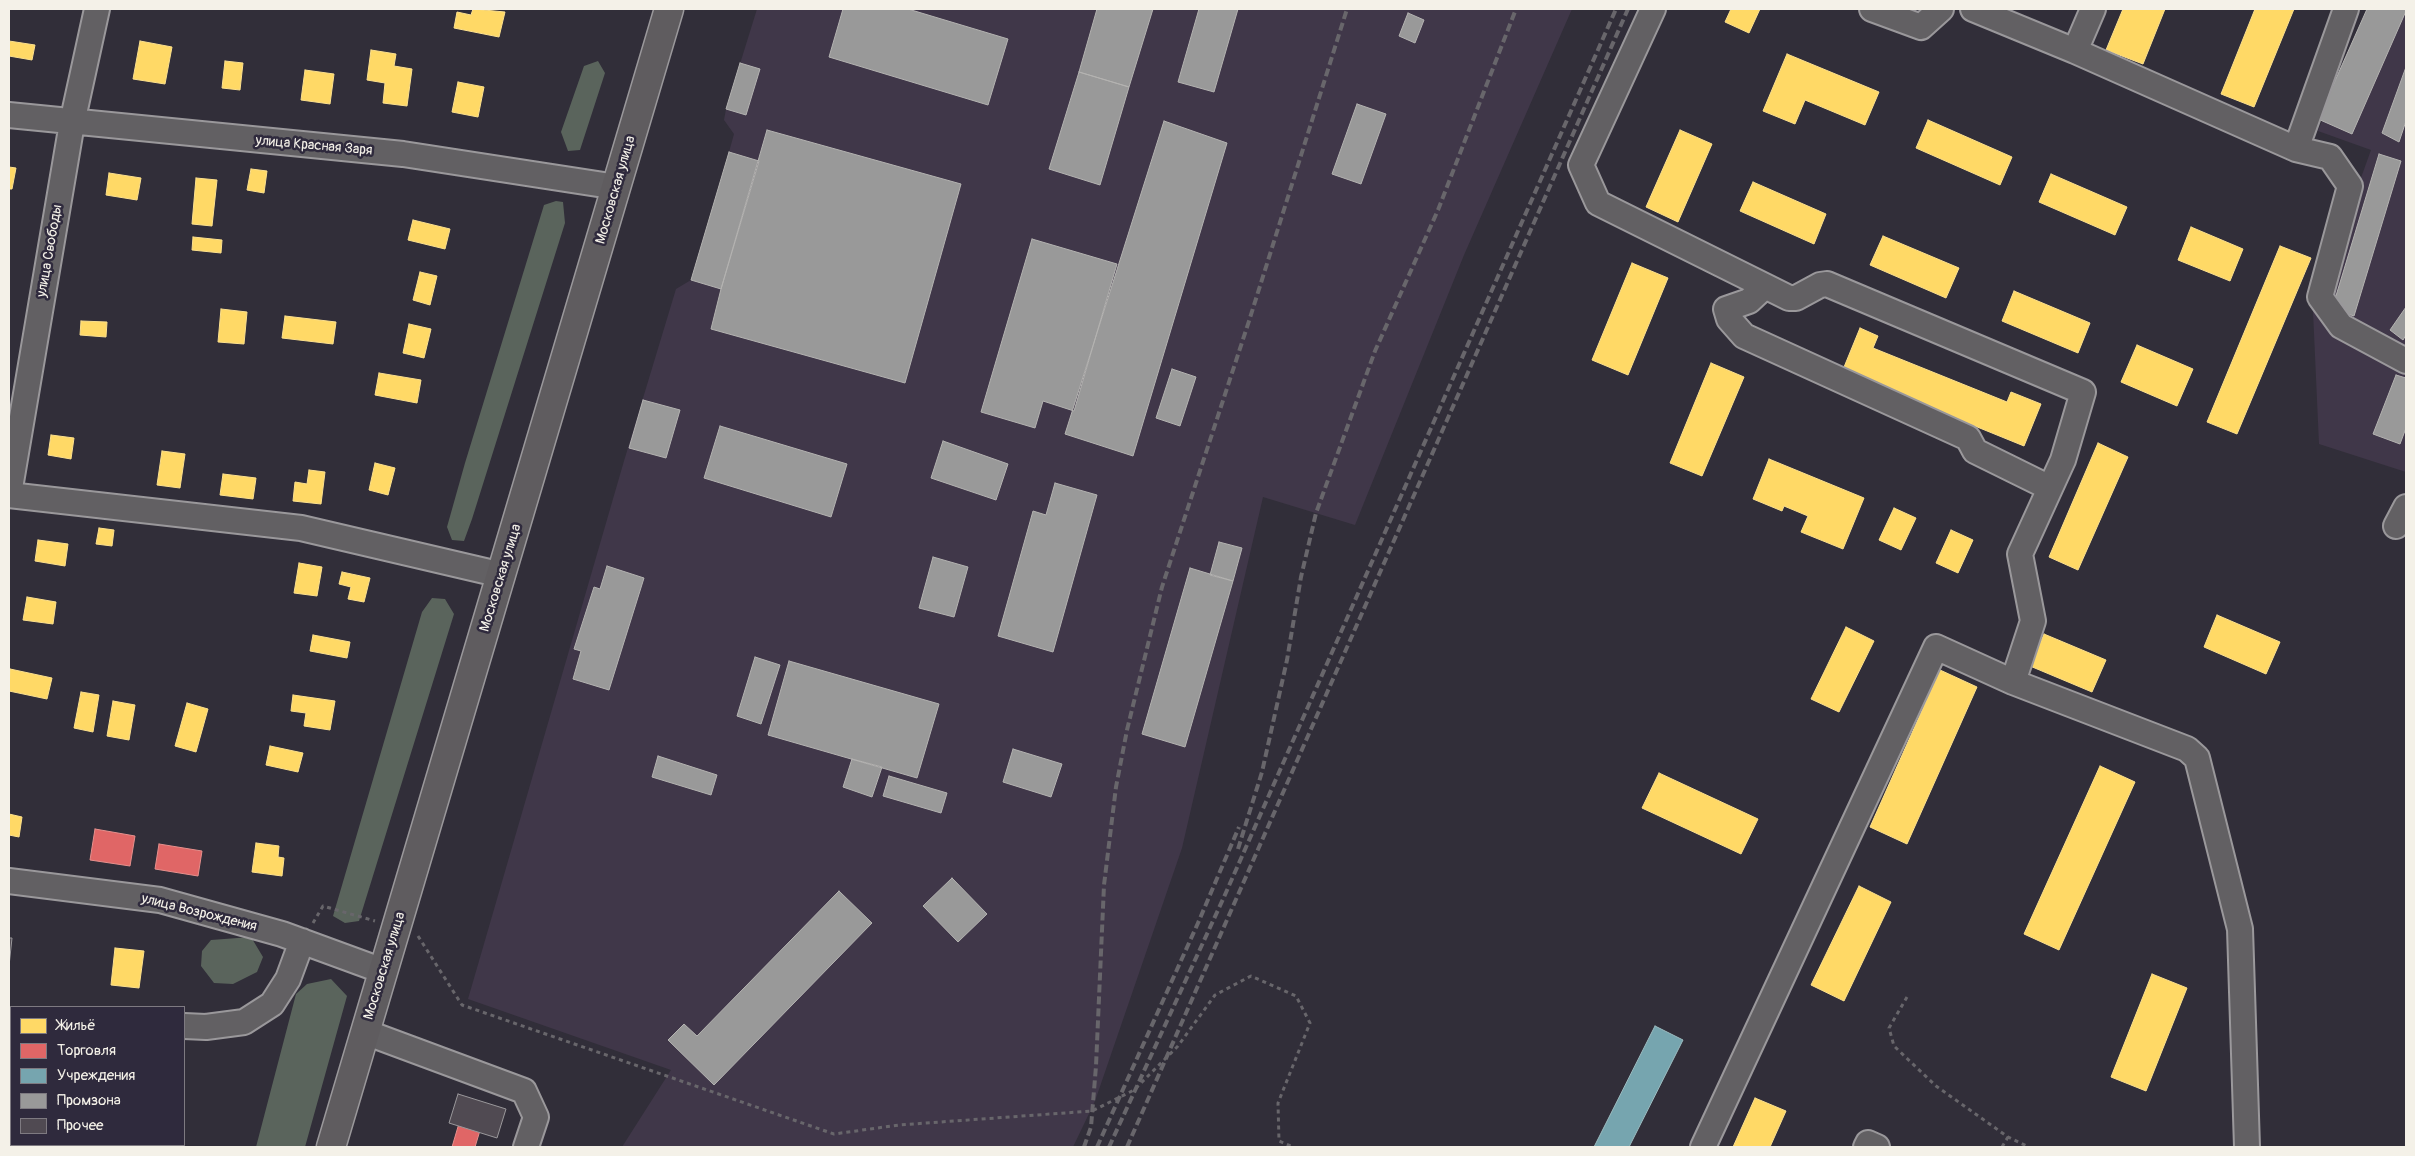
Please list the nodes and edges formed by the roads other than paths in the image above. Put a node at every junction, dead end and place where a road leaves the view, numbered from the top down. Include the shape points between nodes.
1 (97, 9) edge
2 (669, 9) edge
3 (1653, 9) edge
4 (1872, 9) edge
5 (1940, 9) edge
6 (1973, 9) edge
7 (2093, 9) edge
8 (2346, 9) edge
9 (2075, 51) junction
10 (9, 116) edge
11 (72, 123) junction
12 (2296, 149) junction
13 (617, 187) junction
14 (1764, 287) junction
15 (2406, 361) edge
16 (2050, 488) junction
17 (9, 495) edge
18 (502, 575) junction
19 (2013, 682) junction
20 (9, 881) edge
21 (302, 941) junction
22 (384, 971) junction
23 (185, 1026) edge
24 (364, 1032) junction
25 (331, 1147) edge
26 (526, 1147) edge
27 (1703, 1147) edge
28 (1866, 1147) edge
29 (1878, 1147) edge
30 (2247, 1147) edge

1 - 11 street, улица Свободы
2 - 13 main road, Московская улица
3 - 14 street via 1582,165 1598,203
4 - 5 street via 1921,27
6 - 9 street
7 - 9 street
8 - 12 street
9 - 12 street
10 - 11 street, улица Красная Заря
11 - 13 street, улица Красная Заря via 403,154
11 - 17 street, улица Свободы
12 - 15 street via 2330,157 2350,186 2320,296 2341,326
13 - 18 main road, Московская улица
14 - 16 street via 1749,302 1726,309 1729,319 1744,336 1968,438 1976,451
14 - 16 street via 1796,298 1827,284 2084,392 2063,460
16 - 19 street via 2020,554 2033,621
17 - 18 street via 301,528
18 - 22 main road, Московская улица
19 - 27 street via 1936,647
19 - 30 street via 2187,749 2197,758 2240,929
20 - 21 street, улица Возрождения via 160,900
21 - 22 street, улица Возрождения
21 - 23 street via 288,979 272,1004 244,1022
22 - 24 main road, Московская улица
24 - 25 main road, Московская улица
24 - 26 street via 524,1091 536,1117
28 - 29 street via 1868,1143

